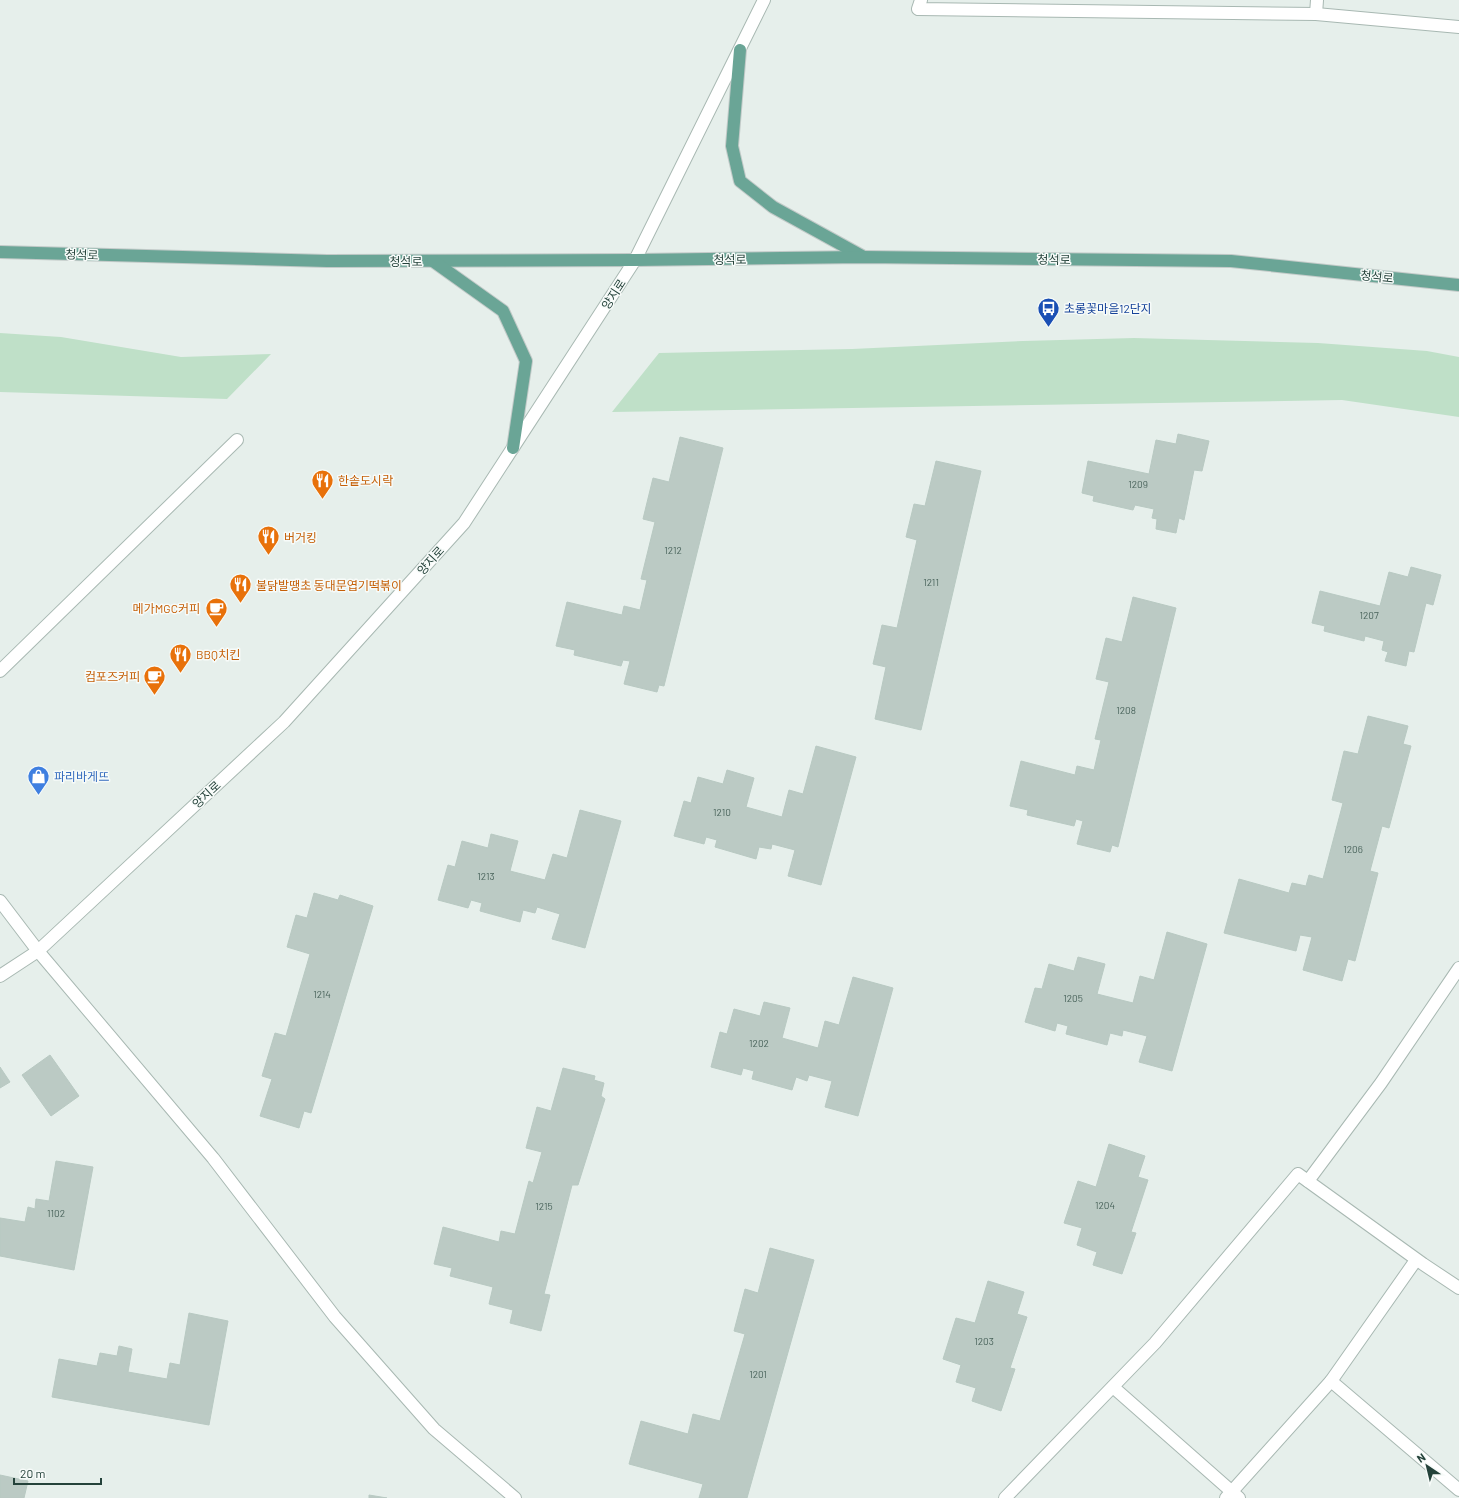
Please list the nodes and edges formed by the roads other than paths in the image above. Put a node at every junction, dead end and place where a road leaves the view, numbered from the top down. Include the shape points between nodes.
1 (764, 0) edge
2 (921, 0) edge
3 (1317, 0) edge
4 (1316, 14) junction
5 (1459, 27) edge
6 (740, 50) junction
7 (0, 252) edge
8 (863, 257) junction
9 (635, 260) junction
10 (433, 261) junction
11 (1459, 285) edge
12 (236, 440) dead end
13 (513, 448) junction
14 (0, 671) edge
15 (0, 901) edge
16 (38, 951) junction
17 (1459, 968) edge
18 (0, 976) edge
19 (1308, 1181) junction
20 (1416, 1260) junction
21 (1459, 1288) edge
22 (1330, 1381) junction
23 (1113, 1386) junction
24 (1459, 1490) edge
25 (1232, 1496) edge
26 (515, 1498) edge
27 (1005, 1498) edge

1 - 6 street, 양지로
2 - 4 street via 918,9
3 - 4 street
4 - 5 street
6 - 8 main road via 732,146 740,180 773,207
6 - 9 street, 양지로
7 - 10 main road, 청석로 via 327,261
8 - 9 main road, 청석로
8 - 11 main road, 청석로 via 1231,261
9 - 10 main road, 청석로
9 - 13 street, 양지로
10 - 13 main road via 503,310 526,361
12 - 14 street
13 - 16 street, 양지로 via 464,522 284,722
15 - 16 street
16 - 18 street, 양지로
16 - 26 street via 213,1158 335,1317 434,1429
17 - 19 street via 1381,1083
19 - 20 street
19 - 23 street via 1298,1174 1156,1343
20 - 21 street
20 - 22 street
22 - 24 street
22 - 25 street
23 - 25 street
23 - 27 street

